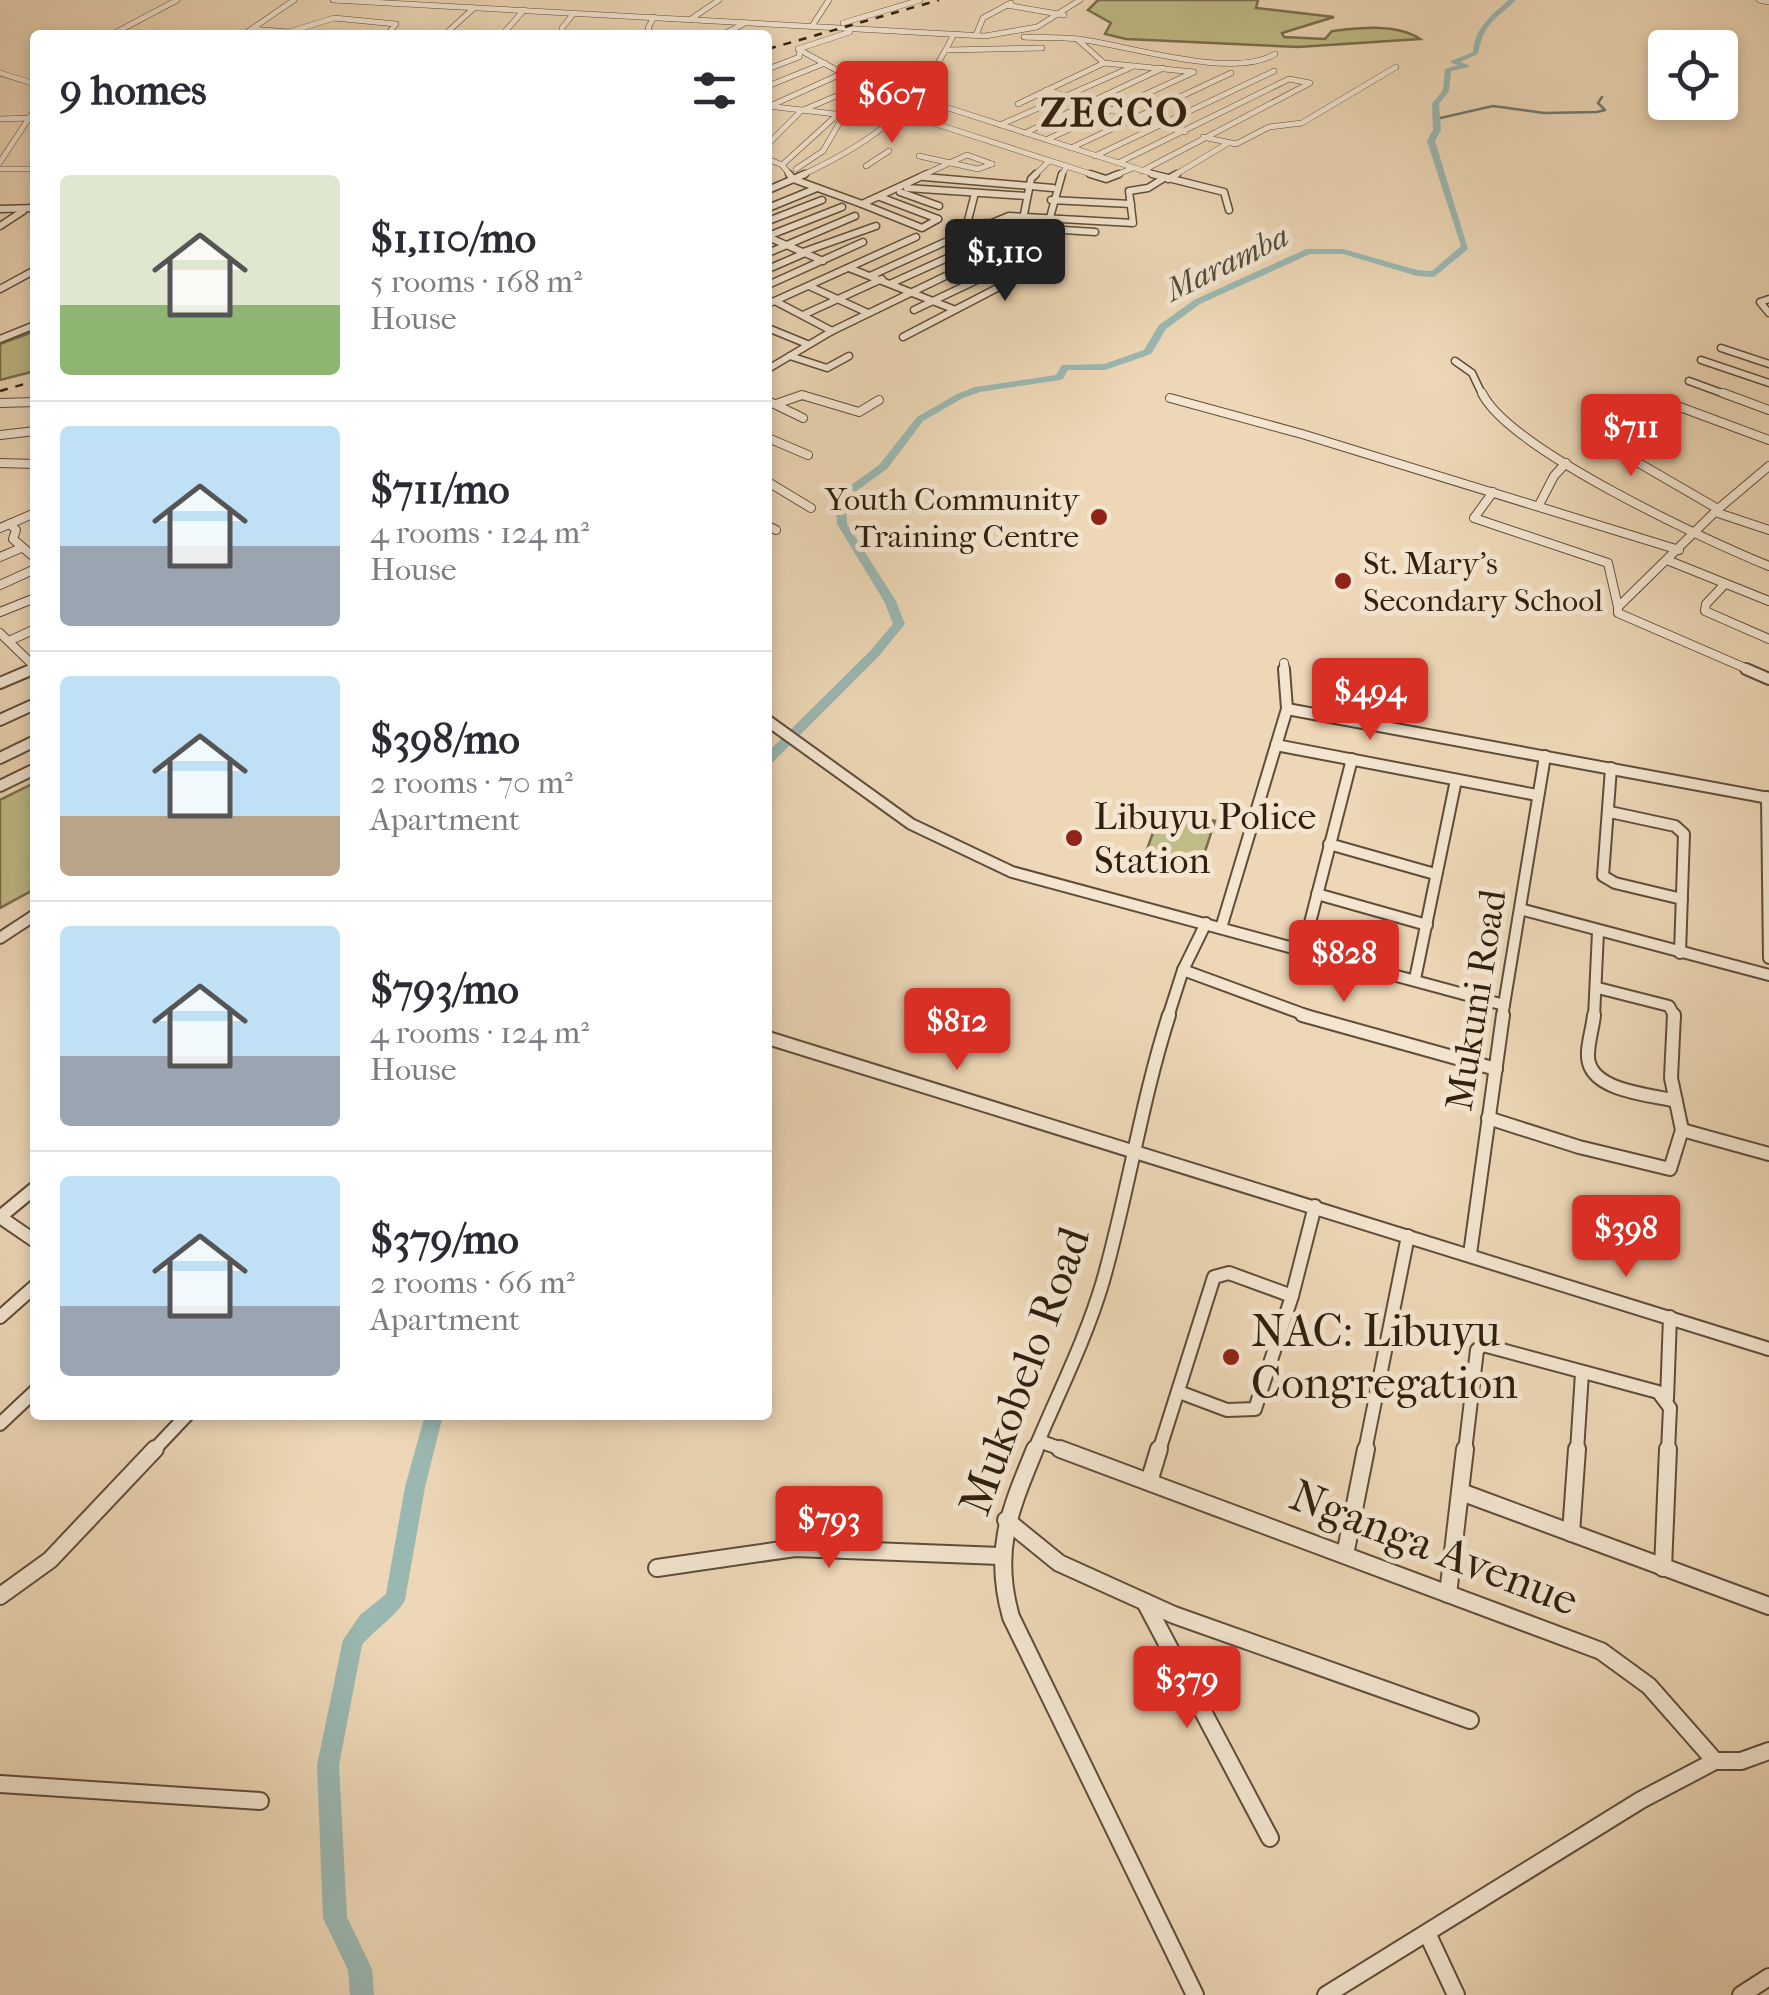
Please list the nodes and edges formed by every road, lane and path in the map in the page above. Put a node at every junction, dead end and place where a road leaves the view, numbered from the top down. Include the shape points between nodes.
1 (178, 0) edge
2 (294, 0) edge
3 (333, 0) edge
4 (699, 0) edge
5 (719, 0) edge
6 (829, 0) edge
7 (920, 0) edge
8 (1016, 0) edge
9 (1080, 0) edge
10 (1759, 0) edge
11 (1769, 2) edge
12 (1006, 6) junction
13 (474, 8) junction
14 (706, 9) junction
15 (524, 10) junction
16 (574, 13) junction
17 (1064, 14) junction
18 (654, 17) junction
19 (691, 19) junction
20 (747, 22) junction
21 (812, 26) junction
22 (826, 26) junction
23 (252, 29) joint
24 (859, 29) junction
25 (121, 30) edge
26 (260, 30) edge
27 (302, 30) edge
28 (391, 30) edge
29 (450, 30) edge
30 (506, 30) edge
31 (562, 30) edge
32 (649, 30) edge
33 (732, 30) edge
34 (954, 34) junction
35 (976, 35) junction
36 (1010, 35) junction
37 (1077, 39) junction
38 (1042, 48) dead end
39 (947, 50) junction
40 (800, 51) junction
41 (1275, 54) dead end
42 (825, 63) junction
43 (1104, 64) junction
44 (1138, 65) junction
45 (772, 67) edge
46 (1396, 67) dead end
47 (1164, 68) junction
48 (1274, 71) dead end
49 (0, 73) edge
50 (844, 73) junction
51 (1231, 73) dead end
52 (30, 82) edge
53 (772, 84) edge
54 (862, 85) junction
55 (1046, 90) junction
56 (884, 96) junction
57 (1067, 96) junction
58 (916, 99) junction
59 (1091, 103) junction
60 (772, 104) edge
61 (1018, 104) dead end
62 (772, 106) edge
63 (801, 110) junction
64 (1114, 110) junction
65 (840, 115) junction
66 (1135, 117) junction
67 (30, 118) joint
68 (0, 119) edge
69 (894, 121) junction
70 (933, 123) dead end
71 (1160, 124) junction
72 (1000, 126) junction
73 (1184, 131) junction
74 (1025, 133) junction
75 (20, 134) junction
76 (30, 134) edge
77 (1206, 138) junction
78 (772, 140) edge
79 (1050, 141) junction
80 (1228, 143) junction
81 (1071, 148) junction
82 (888, 150) dead end
83 (1083, 152) junction
84 (3, 153) edge
85 (1026, 154) junction
86 (920, 156) dead end
87 (1095, 156) junction
88 (1049, 160) junction
89 (772, 162) edge
90 (952, 162) junction
91 (1118, 163) junction
92 (1063, 165) junction
93 (0, 166) edge
94 (866, 166) dead end
95 (1133, 168) junction
96 (30, 169) edge
97 (774, 171) dead end
98 (1142, 171) junction
99 (786, 172) junction
100 (924, 177) junction
101 (1166, 178) junction
102 (772, 186) edge
103 (1029, 186) junction
104 (818, 188) junction
105 (1053, 188) junction
106 (899, 189) junction
107 (975, 193) junction
108 (1026, 196) junction
109 (880, 197) junction
110 (822, 200) dead end
111 (1052, 200) junction
112 (862, 204) junction
113 (1131, 204) junction
114 (772, 206) edge
115 (939, 206) dead end
116 (842, 207) dead end
117 (0, 209) edge
118 (30, 209) edge
119 (30, 210) edge
120 (1229, 210) dead end
121 (855, 216) dead end
122 (1024, 217) junction
123 (1048, 219) junction
124 (772, 220) edge
125 (0, 226) edge
126 (876, 226) dead end
127 (1048, 229) junction
128 (1095, 232) dead end
129 (772, 235) edge
130 (916, 237) dead end
131 (1019, 238) dead end
132 (772, 239) edge
133 (864, 242) dead end
134 (785, 245) junction
135 (772, 250) edge
136 (804, 253) junction
137 (822, 261) junction
138 (772, 266) edge
139 (846, 269) junction
140 (960, 269) dead end
141 (998, 270) dead end
142 (30, 273) edge
143 (870, 276) junction
144 (882, 280) junction
145 (772, 283) edge
146 (892, 283) junction
147 (809, 286) junction
148 (0, 289) edge
149 (912, 292) junction
150 (1769, 298) edge
151 (840, 299) junction
152 (932, 300) junction
153 (774, 302) edge
154 (953, 309) junction
155 (914, 310) dead end
156 (1769, 313) edge
157 (868, 314) junction
158 (803, 315) junction
159 (30, 327) edge
160 (772, 330) edge
161 (832, 331) junction
162 (903, 337) dead end
163 (0, 339) edge
164 (807, 344) junction
165 (1721, 348) dead end
166 (790, 356) junction
167 (849, 356) dead end
168 (1701, 360) dead end
169 (1455, 361) dead end
170 (1769, 364) edge
171 (772, 365) edge
172 (1689, 381) dead end
173 (1769, 383) edge
174 (1170, 398) dead end
175 (879, 400) dead end
176 (1661, 400) dead end
177 (30, 402) edge
178 (772, 402) edge
179 (0, 404) edge
180 (1769, 410) edge
181 (803, 418) dead end
182 (30, 433) edge
183 (0, 436) edge
184 (772, 440) edge
185 (1769, 440) edge
186 (1618, 451) dead end
187 (808, 454) dead end
188 (0, 463) edge
189 (1566, 463) junction
190 (30, 464) edge
191 (1768, 469) edge
192 (772, 484) edge
193 (1493, 492) junction
194 (1539, 505) junction
195 (811, 508) dead end
196 (1717, 510) junction
197 (30, 516) edge
198 (5, 526) edge
199 (1769, 530) edge
200 (1694, 536) junction
201 (22, 548) junction
202 (1678, 550) junction
203 (30, 554) edge
204 (0, 556) edge
205 (1666, 560) junction
206 (1769, 566) edge
207 (30, 572) edge
208 (1726, 584) junction
209 (0, 586) edge
210 (30, 600) edge
211 (1769, 601) edge
212 (1618, 610) junction
213 (0, 612) edge
214 (1769, 639) edge
215 (7, 640) edge
216 (0, 650) edge
217 (1284, 663) dead end
218 (30, 667) edge
219 (30, 672) edge
220 (1769, 679) edge
221 (0, 684) edge
222 (30, 706) edge
223 (1287, 709) junction
224 (0, 720) edge
225 (772, 724) edge
226 (30, 744) edge
227 (1276, 746) junction
228 (1545, 756) junction
229 (0, 758) edge
230 (1352, 759) junction
231 (1611, 768) junction
232 (30, 771) edge
233 (1456, 780) junction
234 (0, 786) edge
235 (1537, 795) junction
236 (1768, 798) edge
237 (1610, 812) junction
238 (1329, 844) junction
239 (1435, 874) junction
240 (1317, 894) junction
241 (1682, 899) junction
242 (1520, 909) junction
243 (30, 918) edge
244 (1427, 925) junction
245 (1214, 926) junction
246 (1598, 932) junction
247 (0, 938) edge
248 (1303, 950) junction
249 (1680, 953) junction
250 (1769, 958) edge
251 (1183, 970) junction
252 (1769, 975) edge
253 (1415, 979) junction
254 (1598, 988) junction
255 (1504, 1005) junction
256 (772, 1039) edge
257 (1496, 1069) junction
258 (1676, 1101) junction
259 (1488, 1118) junction
260 (1682, 1130) junction
261 (1134, 1150) junction
262 (1769, 1154) edge
263 (30, 1192) edge
264 (1315, 1206) junction
265 (0, 1217) edge
266 (1408, 1236) junction
267 (30, 1238) edge
268 (1470, 1254) junction
269 (30, 1290) edge
270 (1292, 1296) junction
271 (0, 1317) edge
272 (1670, 1317) junction
273 (1769, 1349) edge
274 (1582, 1373) junction
275 (1178, 1392) junction
276 (30, 1396) edge
277 (1667, 1398) junction
278 (183, 1420) edge
279 (0, 1424) edge
280 (1038, 1441) junction
281 (1149, 1482) junction
282 (1461, 1492) junction
283 (1006, 1520) junction
284 (1571, 1533) junction
285 (1344, 1555) junction
286 (1000, 1556) junction
287 (657, 1568) dead end
288 (1663, 1568) junction
289 (1448, 1594) junction
290 (0, 1596) edge
291 (1144, 1602) junction
292 (1769, 1606) edge
293 (1470, 1720) dead end
294 (1769, 1752) edge
295 (1715, 1761) junction
296 (0, 1784) edge
297 (260, 1802) dead end
298 (1270, 1838) dead end
299 (1427, 1933) junction
300 (1769, 1977) edge
301 (1194, 1995) edge
302 (1326, 1995) edge
303 (1456, 1995) edge
304 (1741, 1995) edge

1 - 25 street
2 - 23 street
3 - 13 street
4 - 14 street
5 - 14 street
6 - 21 street
7 - 22 street
8 - 12 street
9 - 17 street
10 - 11 street
12 - 17 street
12 - 35 street via 982,18
13 - 15 street
13 - 29 street
14 - 19 street
15 - 16 street
15 - 30 street
16 - 18 street
16 - 31 street
17 - 36 street
18 - 19 street
18 - 32 street
19 - 20 street
20 - 21 street
20 - 33 street
21 - 22 street
22 - 24 street
23 - 26 street
24 - 34 street
24 - 40 street
27 - 28 street via 328,19 362,18 396,24
34 - 35 street
34 - 39 street
35 - 36 street
36 - 37 street
37 - 41 street via 1184,60 1262,62
37 - 43 street
38 - 39 street
39 - 58 street
40 - 42 street
40 - 45 street
42 - 50 street
42 - 53 street
43 - 44 street
43 - 55 street
44 - 47 street
44 - 57 street
46 - 80 street via 1302,123
47 - 59 street
47 - 64 street via 1194,72
48 - 71 street
49 - 52 street
50 - 54 street
50 - 60 street
51 - 66 street
54 - 56 street
54 - 63 street
55 - 57 street
55 - 61 street
56 - 58 street
56 - 65 street
57 - 59 street
57 - 72 street
58 - 69 street
58 - 72 street
59 - 64 street
59 - 74 street
62 - 63 street
63 - 65 street
63 - 78 street
64 - 66 street
64 - 79 street
65 - 69 street
65 - 99 street
65 - 99 street via 832,142
66 - 71 street
66 - 81 street
67 - 68 street
67 - 75 street
69 - 99 street via 841,160
70 - 85 street
71 - 73 street
71 - 87 street
72 - 74 street
73 - 77 street
73 - 77 street via 1289,79 1310,83
73 - 91 street
74 - 79 street
75 - 76 street
75 - 84 street
77 - 80 street
77 - 98 street
79 - 81 street
79 - 85 street
80 - 101 street
81 - 83 street
82 - 94 street
83 - 87 street
83 - 92 street
84 - 93 street
85 - 88 street
86 - 90 street
87 - 91 street
88 - 92 street
88 - 103 street
89 - 99 street
90 - 90 street via 979,170 993,163 970,155
90 - 100 street
91 - 95 street
92 - 95 street via 1108,180
92 - 105 street
93 - 96 street
95 - 98 street
97 - 99 street
98 - 101 street
99 - 102 street
99 - 104 street
100 - 103 street
100 - 106 street
101 - 113 street via 1129,191
101 - 120 street via 1224,192
103 - 105 street
103 - 108 street
104 - 112 street
104 - 114 street
105 - 111 street
106 - 107 street
106 - 109 street
106 - 115 street
107 - 108 street
107 - 122 street via 967,224
108 - 122 street
109 - 112 street
109 - 112 street via 938,219 922,228
110 - 124 street
111 - 113 street
111 - 123 street
113 - 123 street via 1134,224
116 - 129 street
117 - 118 street
119 - 125 street
121 - 134 street
122 - 123 street
122 - 131 street
123 - 127 street
126 - 136 street
127 - 128 street
127 - 154 street via 1024,274
130 - 139 street
132 - 134 street
133 - 137 street
134 - 135 street
134 - 136 street
136 - 137 street
136 - 138 street
137 - 139 street
137 - 145 street
139 - 143 street
139 - 147 street
140 - 149 street
141 - 152 street
142 - 148 street
143 - 144 street
143 - 146 street via 945,242 964,250
144 - 146 street
144 - 151 street
146 - 149 street
147 - 151 street
147 - 153 street
149 - 152 street
149 - 157 street
150 - 156 street via 1760,302
151 - 157 street
151 - 158 street
152 - 154 street
152 - 155 street
153 - 158 street
154 - 162 street
157 - 161 street
158 - 161 street
159 - 163 street
160 - 164 street
161 - 164 street
164 - 166 street
165 - 170 street
166 - 167 street via 824,368
166 - 171 street
168 - 173 street
169 - 189 street via 1472,373 1496,415
172 - 180 street
174 - 193 street
175 - 178 street via 859,412 802,395
176 - 185 street
177 - 179 street
178 - 181 street
182 - 183 street
184 - 187 street
186 - 196 street
188 - 190 street
189 - 194 street
189 - 200 street
191 - 196 street
192 - 195 street
193 - 194 street
193 - 212 street via 1474,518 1608,563
194 - 202 street
196 - 199 street
196 - 200 street
197 - 198 street
198 - 201 street via 16,530
200 - 202 street
200 - 206 street
201 - 203 street
201 - 204 street
202 - 205 street
205 - 208 street
205 - 212 street
207 - 209 street
208 - 211 street
208 - 214 street via 1705,611
210 - 213 street
212 - 220 street
215 - 216 street
215 - 218 street
217 - 223 street
219 - 221 street
222 - 224 street
223 - 227 street, Mukobelo Road
223 - 228 street
225 - 245 street via 962,852 1012,872
226 - 229 street
227 - 230 street
227 - 245 street, Mukobelo Road
228 - 231 street
228 - 235 street, Mukuni Road
230 - 233 street
230 - 238 street
231 - 236 street
231 - 237 street
232 - 234 street
233 - 235 street
233 - 239 street
235 - 242 street, Mukuni Road
236 - 250 street
237 - 241 street via 1682,830
237 - 241 street via 1603,876
238 - 239 street
238 - 240 street
239 - 244 street
240 - 244 street
240 - 248 street
241 - 249 street
242 - 246 street
242 - 255 street, Mukuni Road
243 - 247 street
244 - 253 street
245 - 248 street
245 - 251 street, Mukobelo Road
246 - 249 street
246 - 254 street
248 - 253 street
249 - 252 street
251 - 257 street via 1292,1012
251 - 261 street, Mukobelo Road
253 - 255 street
254 - 258 street via 1669,1006 1675,1017 1669,1054
254 - 258 street via 1588,1062 1594,1075
255 - 257 street, Mukuni Road
256 - 261 street
257 - 259 street, Mukuni Road
258 - 260 street
259 - 260 street via 1670,1169
259 - 268 street, Mukuni Road
260 - 262 street
261 - 264 street
261 - 280 street, Mukobelo Road via 1101,1288
263 - 265 street
264 - 266 street
264 - 270 street
265 - 267 street
266 - 268 street
266 - 285 street
268 - 272 street
269 - 271 street
270 - 275 street via 1255,1409 1230,1410
270 - 275 street via 1229,1274 1214,1277
272 - 273 street
272 - 277 street
274 - 277 street
274 - 282 street via 1494,1346 1477,1350
274 - 284 street
275 - 281 street
276 - 279 street
277 - 288 street
278 - 290 street via 50,1560
280 - 281 street, Nganga Avenue
280 - 283 street, Mukobelo Road
281 - 285 street, Nganga Avenue
282 - 284 street
282 - 289 street
283 - 286 street, Mukobelo Road
283 - 291 street via 1059,1564
284 - 288 street
285 - 289 street, Nganga Avenue
286 - 287 street via 795,1548
286 - 301 street, Mukobelo Road via 1016,1631
288 - 292 street
289 - 295 street, Nganga Avenue via 1612,1656 1658,1694
291 - 293 street
291 - 298 street
294 - 295 street
295 - 299 street
296 - 297 street
299 - 302 street
299 - 303 street
300 - 304 street

